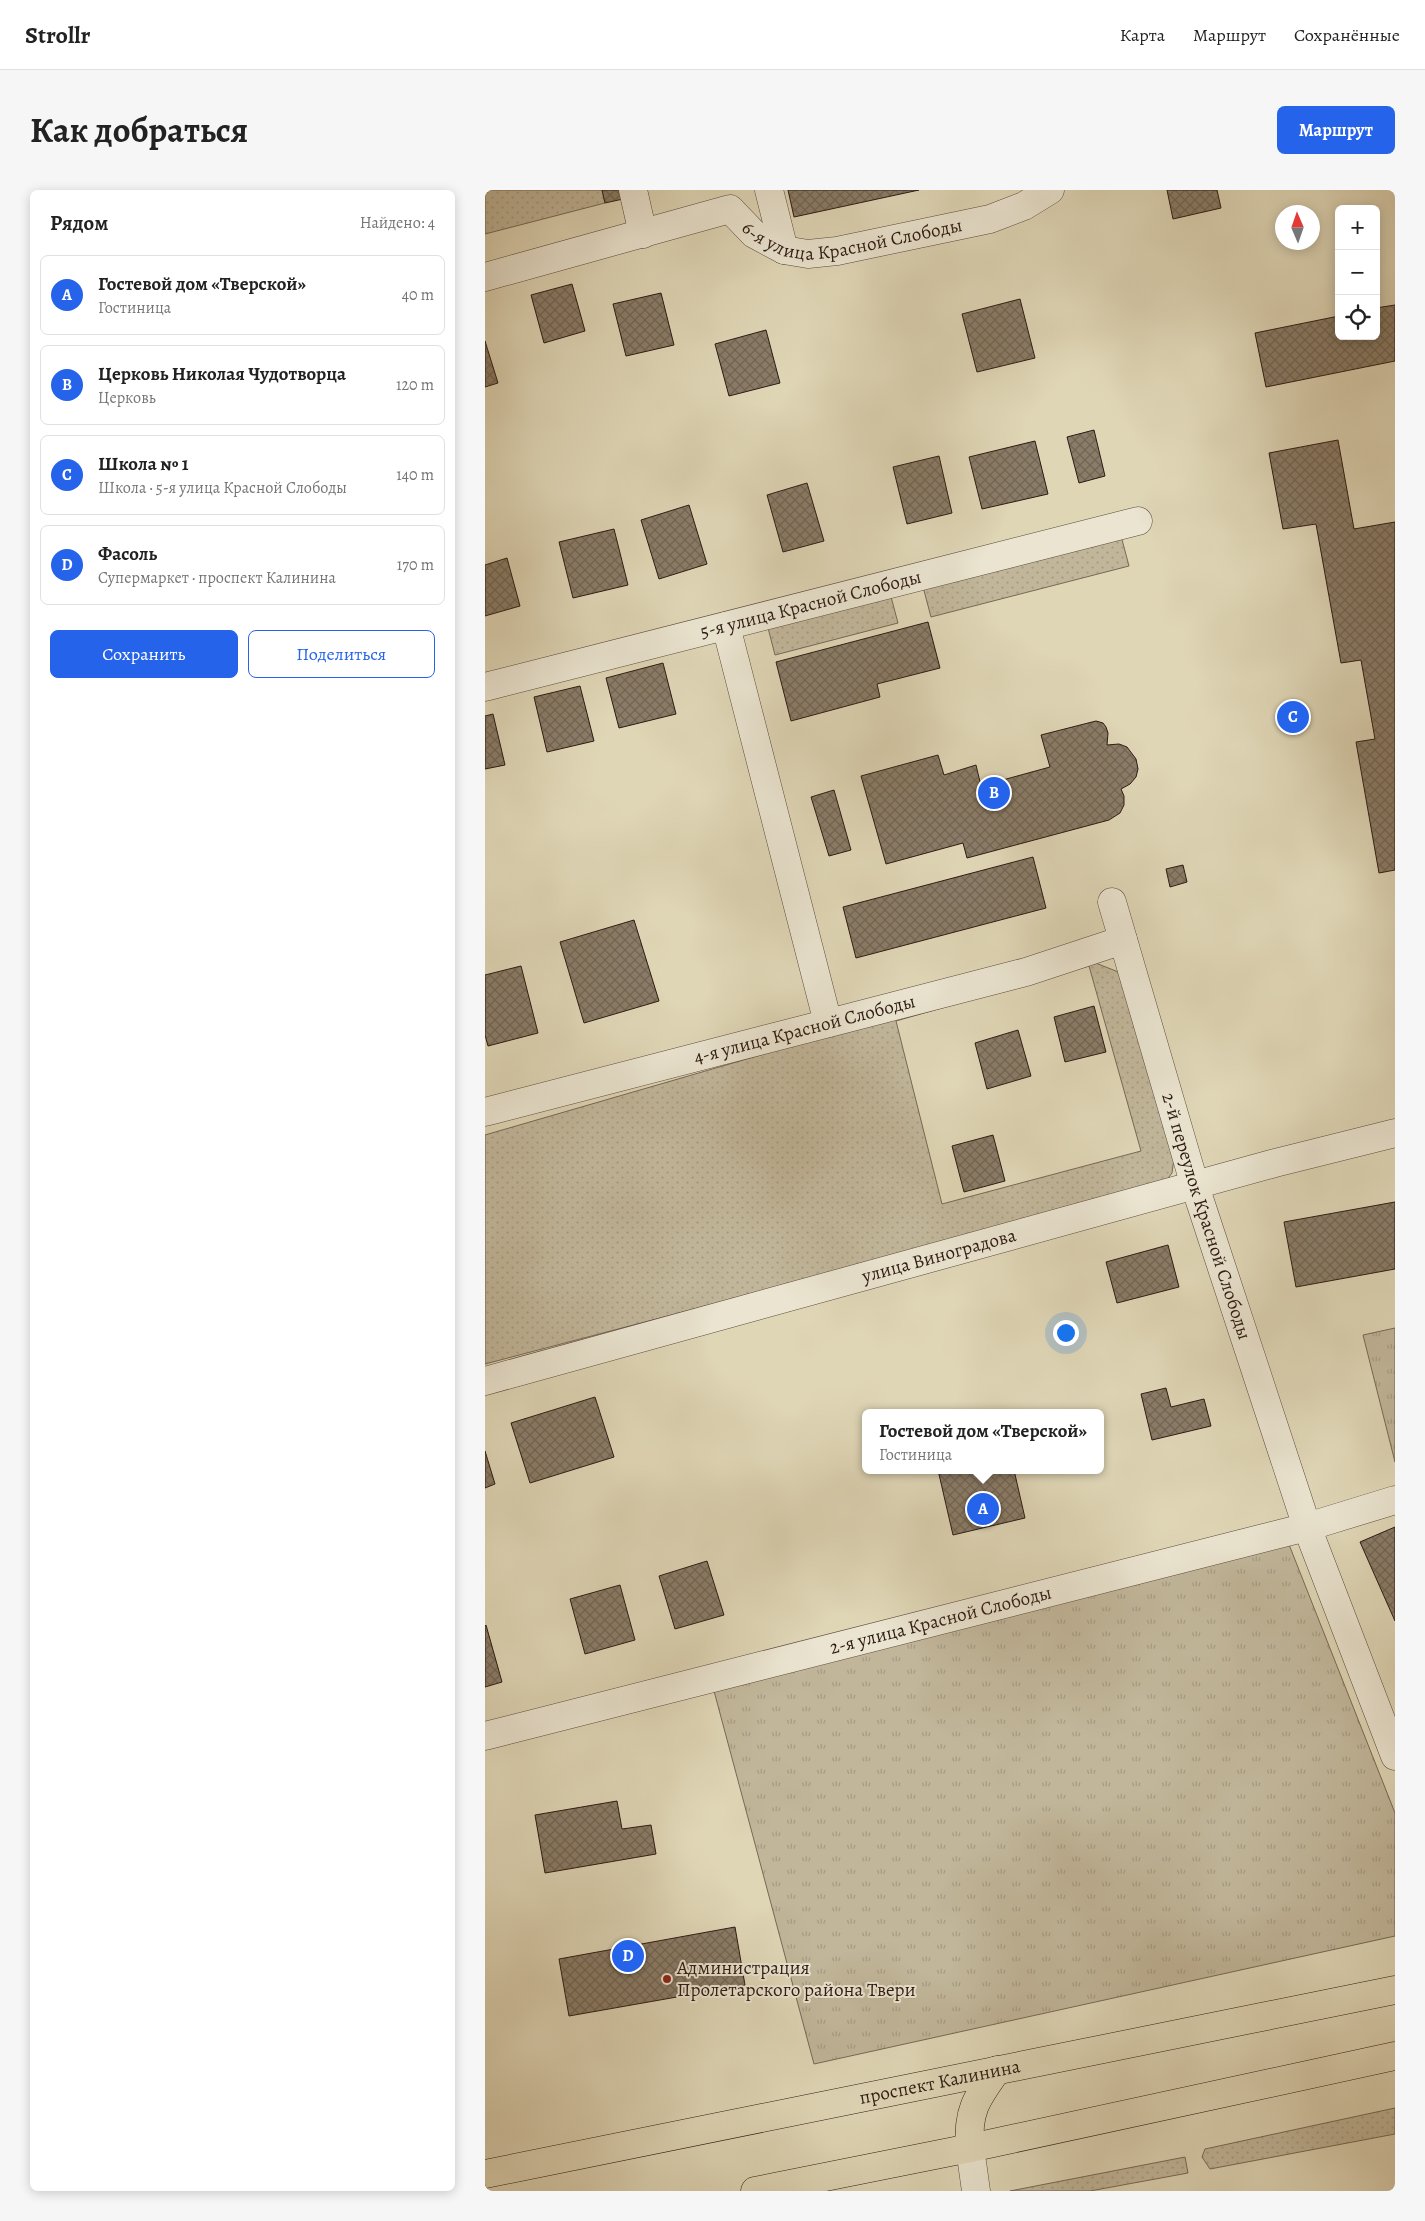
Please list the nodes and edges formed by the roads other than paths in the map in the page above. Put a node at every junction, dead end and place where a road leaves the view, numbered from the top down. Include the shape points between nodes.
1 (633, 190) edge
2 (769, 190) edge
3 (1050, 190) edge
4 (643, 234) junction
5 (785, 250) junction
6 (485, 277) edge
7 (1138, 521) dead end
8 (725, 626) junction
9 (485, 687) edge
10 (1112, 902) dead end
11 (1123, 940) junction
12 (828, 1023) junction
13 (485, 1112) edge
14 (1395, 1133) edge
15 (1195, 1186) junction
16 (485, 1381) edge
17 (1395, 1500) edge
18 (1307, 1527) junction
19 (485, 1736) edge
20 (1395, 1756) edge
21 (1395, 1990) edge
22 (1395, 2056) edge
23 (997, 2070) junction
24 (970, 2148) junction
25 (485, 2174) edge
26 (755, 2191) edge
27 (977, 2191) edge

1 - 4 street
2 - 5 street
3 - 5 street, 6-я улица Красной Слободы via 1024,206 990,219 837,251 807,254
4 - 5 street, 6-я улица Красной Слободы via 730,209 754,234
4 - 6 street, 6-я улица Красной Слободы
7 - 8 street, 5-я улица Красной Слободы
8 - 9 street, 5-я улица Красной Слободы
8 - 12 street
10 - 11 street, 2-й переулок Красной Слободы
11 - 12 street, 4-я улица Красной Слободы via 1026,972
11 - 15 street, 2-й переулок Красной Слободы
12 - 13 street, 4-я улица Красной Слободы
14 - 15 street, улица Виноградова
15 - 16 street, улица Виноградова
15 - 18 street, 2-й переулок Красной Слободы
17 - 18 street, 2-я улица Красной Слободы
18 - 19 street, 2-я улица Красной Слободы
18 - 20 street, 2-й переулок Красной Слободы
21 - 23 main road, проспект Калинина
22 - 24 main road
23 - 24 main road via 975,2104 968,2126
23 - 25 main road, проспект Калинина
24 - 26 main road
24 - 27 street

